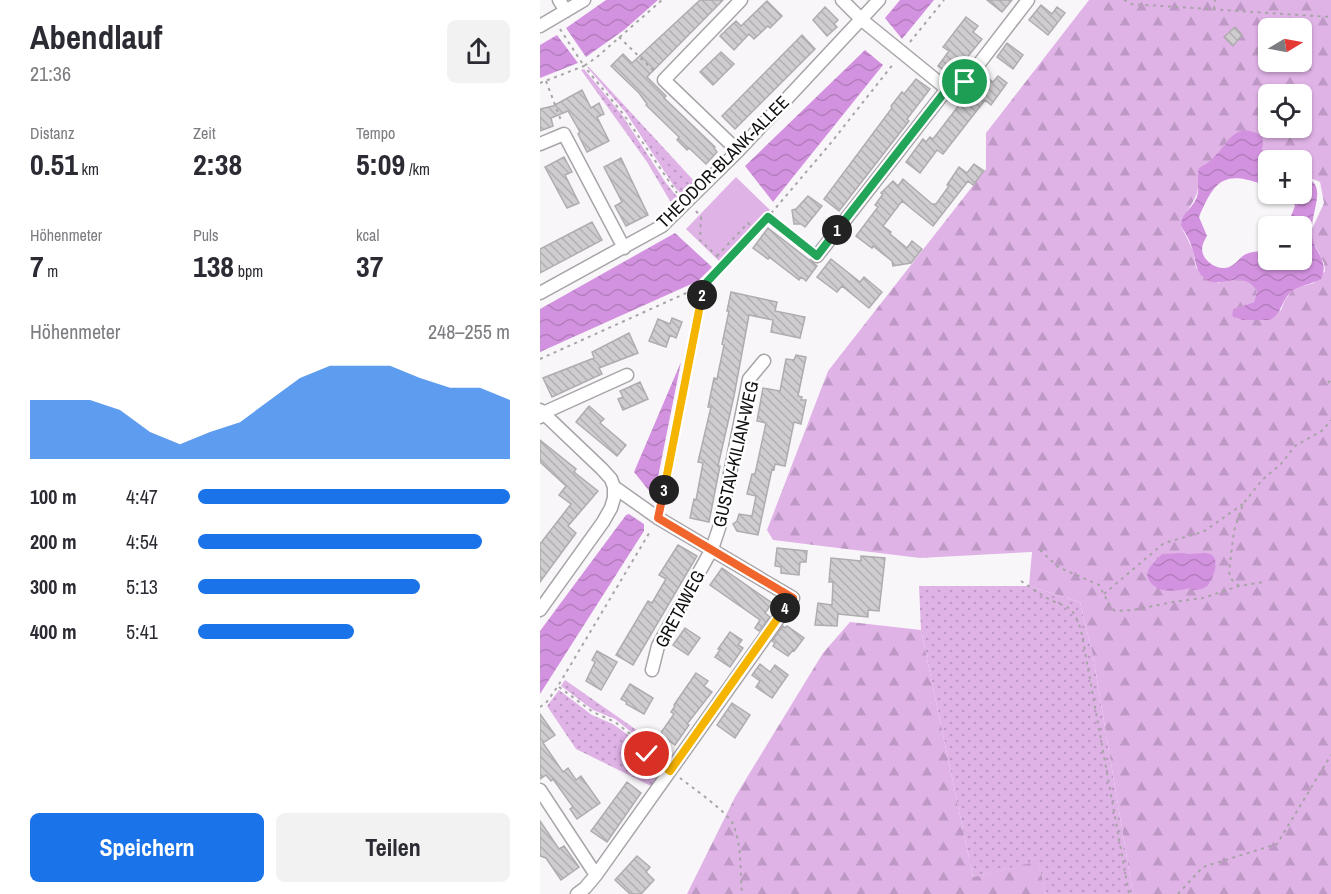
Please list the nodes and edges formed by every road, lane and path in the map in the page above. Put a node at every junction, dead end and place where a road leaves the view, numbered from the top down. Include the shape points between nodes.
1 (584, 0) edge
2 (662, 0) edge
3 (741, 0) edge
4 (842, 0) edge
5 (879, 0) edge
6 (945, 0) edge
7 (1028, 0) edge
8 (1124, 0) edge
9 (1215, 0) edge
10 (562, 5) edge
11 (1214, 10) junction
12 (1331, 17) edge
13 (553, 18) junction
14 (862, 20) junction
15 (540, 26) edge
16 (619, 37) junction
17 (902, 52) junction
18 (584, 66) junction
19 (664, 80) junction
20 (546, 81) junction
21 (540, 83) edge
22 (947, 89) junction
23 (564, 134) junction
24 (540, 144) edge
25 (738, 151) junction
26 (687, 202) junction
27 (768, 217) junction
28 (755, 230) junction
29 (624, 248) junction
30 (717, 256) junction
31 (817, 256) joint
32 (724, 263) junction
33 (704, 285) junction
34 (540, 293) edge
35 (540, 359) edge
36 (764, 361) dead end
37 (627, 375) dead end
38 (541, 413) edge
39 (1331, 420) edge
40 (614, 487) junction
41 (1243, 504) junction
42 (658, 518) junction
43 (712, 549) junction
44 (1040, 550) dead end
45 (1021, 581) dead end
46 (1263, 582) dead end
47 (1239, 586) junction
48 (1104, 594) junction
49 (540, 610) edge
50 (652, 670) dead end
51 (558, 686) junction
52 (540, 708) edge
53 (1331, 755) edge
54 (670, 771) junction
55 (540, 790) edge
56 (596, 875) junction
57 (577, 894) edge
58 (742, 894) edge
59 (1129, 894) edge
60 (1178, 894) edge

1 - 10 street
2 - 16 path
3 - 19 street
4 - 14 street
5 - 14 street, THEODOR-BLANK-ALLEE
6 - 17 path
7 - 22 street via 965,82
8 - 11 path via 1131,4
9 - 11 path
10 - 13 street
11 - 12 path
13 - 15 street
13 - 18 path
14 - 17 street
14 - 25 street, THEODOR-BLANK-ALLEE
16 - 18 path
16 - 19 path
17 - 22 street
17 - 27 path
18 - 20 path
18 - 26 path
19 - 25 street
20 - 21 path
20 - 23 path
22 - 31 street
23 - 24 street
23 - 29 street
25 - 26 street, THEODOR-BLANK-ALLEE
26 - 29 street, THEODOR-BLANK-ALLEE via 662,226
26 - 30 path via 701,217 700,240
27 - 28 path
27 - 31 path
28 - 30 path via 748,223
28 - 32 path
29 - 34 street, THEODOR-BLANK-ALLEE
30 - 32 path
32 - 33 path
33 - 35 path
33 - 42 path
36 - 43 street, GUSTAV-KILIAN-WEG via 749,379
37 - 38 street
38 - 40 street via 602,469
39 - 41 path via 1323,430 1295,446
40 - 42 street
40 - 49 street via 614,498 605,518
41 - 47 path via 1234,531 1229,572
41 - 48 path via 1203,532 1164,543
42 - 43 street
42 - 51 path
43 - 50 street, GRETAWEG via 658,646
43 - 54 street via 793,598
44 - 48 path via 1058,567 1099,585
45 - 59 path via 1068,606 1082,630
46 - 47 path
47 - 48 path via 1203,598 1133,610 1115,611
51 - 52 path
51 - 54 path via 622,728
53 - 60 path via 1277,844 1203,867
54 - 56 street
54 - 58 path via 732,823 739,848
55 - 56 street
56 - 57 street

